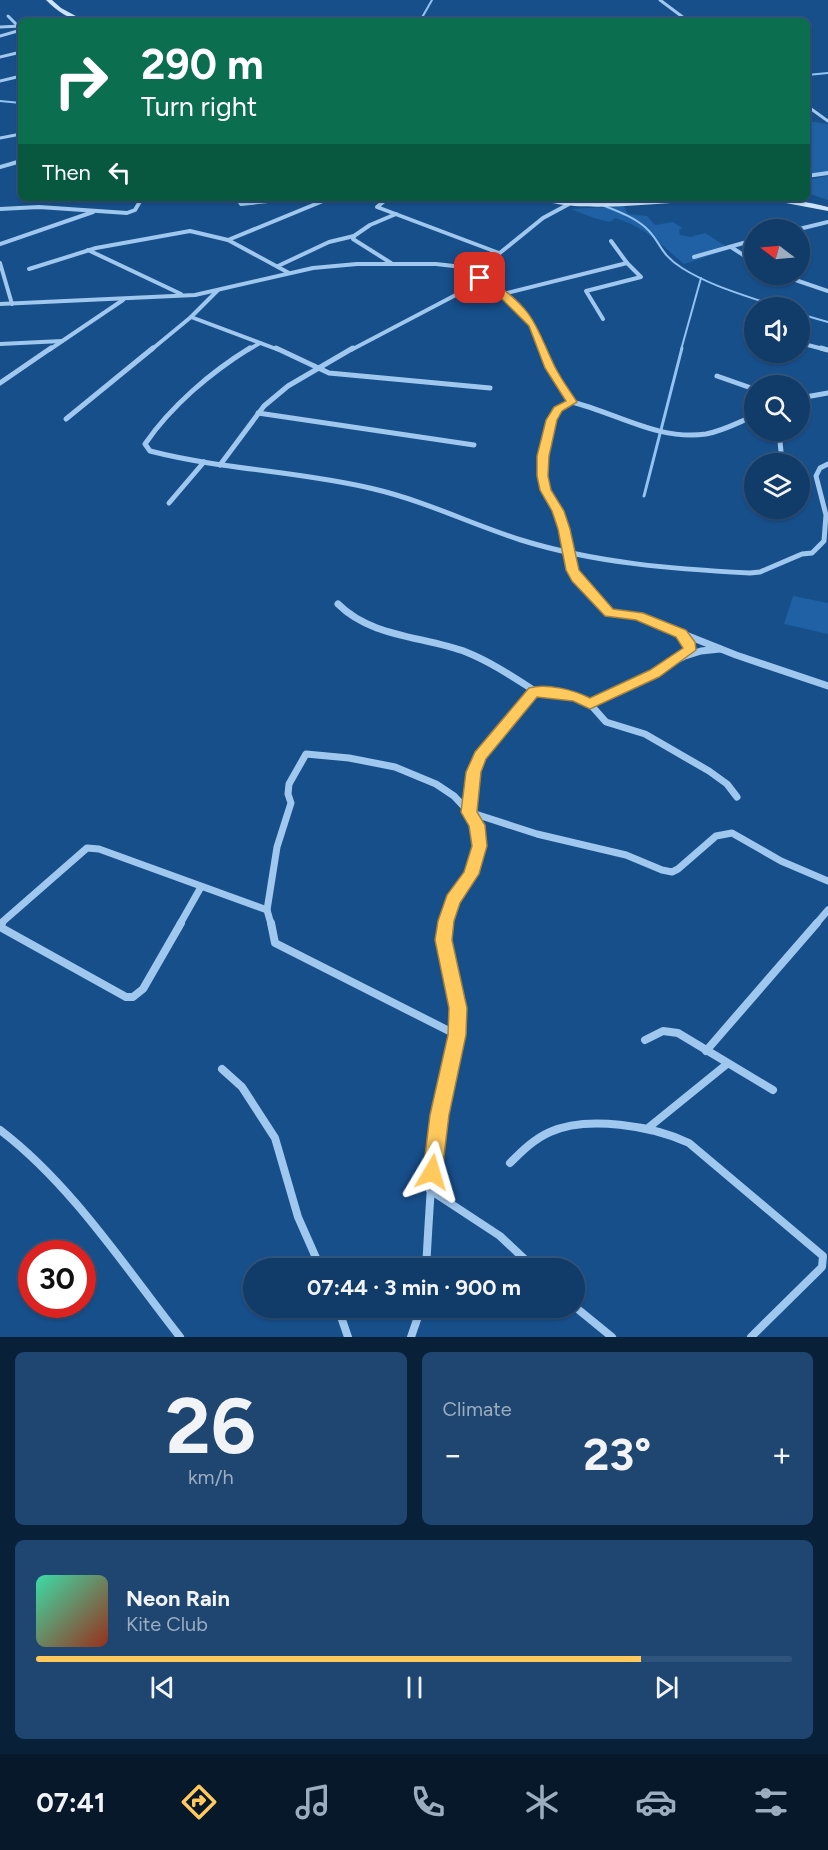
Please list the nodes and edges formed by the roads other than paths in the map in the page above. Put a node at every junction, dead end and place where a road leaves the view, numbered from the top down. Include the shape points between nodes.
1 (49, 0) edge
2 (660, 0) edge
3 (8, 16) dead end
4 (76, 18) edge
5 (684, 18) edge
6 (18, 25) edge
7 (0, 27) edge
8 (18, 27) edge
9 (18, 28) edge
10 (0, 36) edge
11 (18, 53) edge
12 (0, 57) edge
13 (18, 77) edge
14 (0, 81) edge
15 (810, 108) edge
16 (828, 121) edge
17 (18, 135) edge
18 (0, 138) edge
19 (18, 161) edge
20 (0, 167) edge
21 (828, 173) edge
22 (810, 176) edge
23 (140, 201) edge
24 (239, 201) edge
25 (269, 201) edge
26 (323, 201) edge
27 (384, 201) edge
28 (556, 201) edge
29 (614, 201) edge
30 (788, 201) edge
31 (569, 204) junction
32 (0, 209) edge
33 (828, 209) edge
34 (96, 211) junction
35 (396, 214) junction
36 (828, 222) edge
37 (810, 226) edge
38 (354, 236) junction
39 (228, 240) junction
40 (611, 242) dead end
41 (0, 243) edge
42 (744, 243) edge
43 (731, 247) junction
44 (88, 250) junction
45 (499, 253) junction
46 (744, 255) edge
47 (694, 257) dead end
48 (0, 263) edge
49 (627, 263) junction
50 (392, 264) junction
51 (278, 266) junction
52 (29, 269) dead end
53 (480, 269) junction
54 (289, 273) junction
55 (480, 278) junction
56 (810, 285) edge
57 (218, 289) junction
58 (828, 291) edge
59 (503, 294) junction
60 (184, 296) junction
61 (123, 299) junction
62 (0, 304) edge
63 (12, 304) junction
64 (192, 317) junction
65 (603, 319) dead end
66 (63, 341) junction
67 (260, 343) junction
68 (0, 344) edge
69 (810, 346) edge
70 (828, 350) edge
71 (318, 368) junction
72 (717, 376) dead end
73 (0, 383) edge
74 (744, 385) edge
75 (490, 388) dead end
76 (828, 393) edge
77 (810, 396) edge
78 (572, 402) junction
79 (258, 413) junction
80 (66, 419) dead end
81 (744, 420) edge
82 (474, 445) dead end
83 (204, 462) junction
84 (828, 464) edge
85 (220, 465) junction
86 (169, 503) dead end
87 (569, 552) junction
88 (338, 604) dead end
89 (681, 634) junction
90 (720, 649) junction
91 (685, 654) junction
92 (828, 686) edge
93 (535, 691) junction
94 (590, 704) junction
95 (737, 797) dead end
96 (469, 812) junction
97 (828, 881) edge
98 (201, 886) junction
99 (267, 910) junction
100 (828, 910) edge
101 (0, 926) edge
102 (457, 1035) junction
103 (645, 1040) dead end
104 (706, 1051) junction
105 (728, 1064) junction
106 (222, 1069) dead end
107 (773, 1090) dead end
108 (648, 1128) junction
109 (0, 1130) edge
110 (510, 1163) dead end
111 (430, 1190) junction
112 (316, 1258) edge
113 (427, 1258) edge
114 (523, 1258) edge
115 (585, 1315) edge
116 (341, 1318) edge
117 (418, 1318) edge
118 (180, 1337) edge
119 (348, 1337) edge
120 (411, 1337) edge
121 (612, 1337) edge
122 (751, 1337) edge

1 - 4 main road
2 - 5 street
3 - 6 street
7 - 8 street
9 - 10 street
11 - 12 street
13 - 14 street
15 - 16 street
17 - 18 street
19 - 20 street
21 - 22 street
23 - 34 street via 128,213
24 - 25 street
26 - 39 street
27 - 35 street via 377,207
28 - 31 main road
29 - 31 main road
30 - 33 main road
31 - 45 street via 543,218
32 - 34 street
34 - 41 street
35 - 38 street
35 - 45 street
36 - 37 street
38 - 50 street via 353,239
38 - 51 street via 329,242
39 - 44 street via 190,231
39 - 51 street
40 - 49 street
42 - 43 street
43 - 46 street
43 - 47 street
44 - 52 street
44 - 60 street
45 - 53 street
48 - 63 street
49 - 59 street
49 - 65 street via 641,277 586,291
50 - 53 street
50 - 54 street
51 - 54 street
53 - 55 street
54 - 57 street
55 - 59 street
55 - 71 street via 458,295
56 - 58 street
57 - 60 street
57 - 64 street
59 - 78 street via 534,326 550,368
60 - 61 street
61 - 63 street
61 - 66 street
62 - 63 street
64 - 67 street
64 - 80 street
66 - 68 street
66 - 73 street
67 - 71 street
67 - 83 street via 206,381 151,432 145,444 150,451
69 - 70 street
71 - 75 street via 344,376
71 - 79 street via 288,386
72 - 74 street
76 - 77 street
78 - 81 street via 593,406 659,433 684,437 713,433
78 - 87 street via 558,409 552,420 543,456 545,490 558,511
79 - 82 street
79 - 85 street
83 - 85 street
83 - 86 street
84 - 87 street via 816,476 826,515 824,542 812,553 760,572 662,566
85 - 87 street via 377,489 521,540
87 - 89 street via 576,578 610,613 638,616
88 - 93 street via 348,615 386,631 481,658
89 - 90 street
89 - 91 street via 690,650
90 - 91 street
90 - 92 street
91 - 94 street
93 - 94 street via 576,697
93 - 96 street via 480,756 473,772
94 - 95 street via 606,722 645,734 709,771
96 - 97 street via 537,834 626,855 672,872 716,836 732,833 781,861
96 - 99 street via 442,788 412,772 335,755 306,754 289,784 291,803 277,847
96 - 102 street via 477,825 480,846 471,874 453,900 444,940 458,1008
98 - 99 street
98 - 101 street via 87,848
98 - 101 street via 143,989 133,997 126,997
99 - 102 street via 275,943
100 - 104 street
102 - 111 street via 439,1115
103 - 104 street via 670,1030
104 - 105 street
105 - 107 street
105 - 108 street
106 - 112 street via 242,1087 275,1138 298,1216
108 - 110 street via 576,1123 549,1132
108 - 122 street via 689,1143 823,1256 822,1268
109 - 118 street via 26,1150 85,1216
111 - 113 street
111 - 114 street via 500,1236
115 - 121 street
116 - 119 street
117 - 120 street

